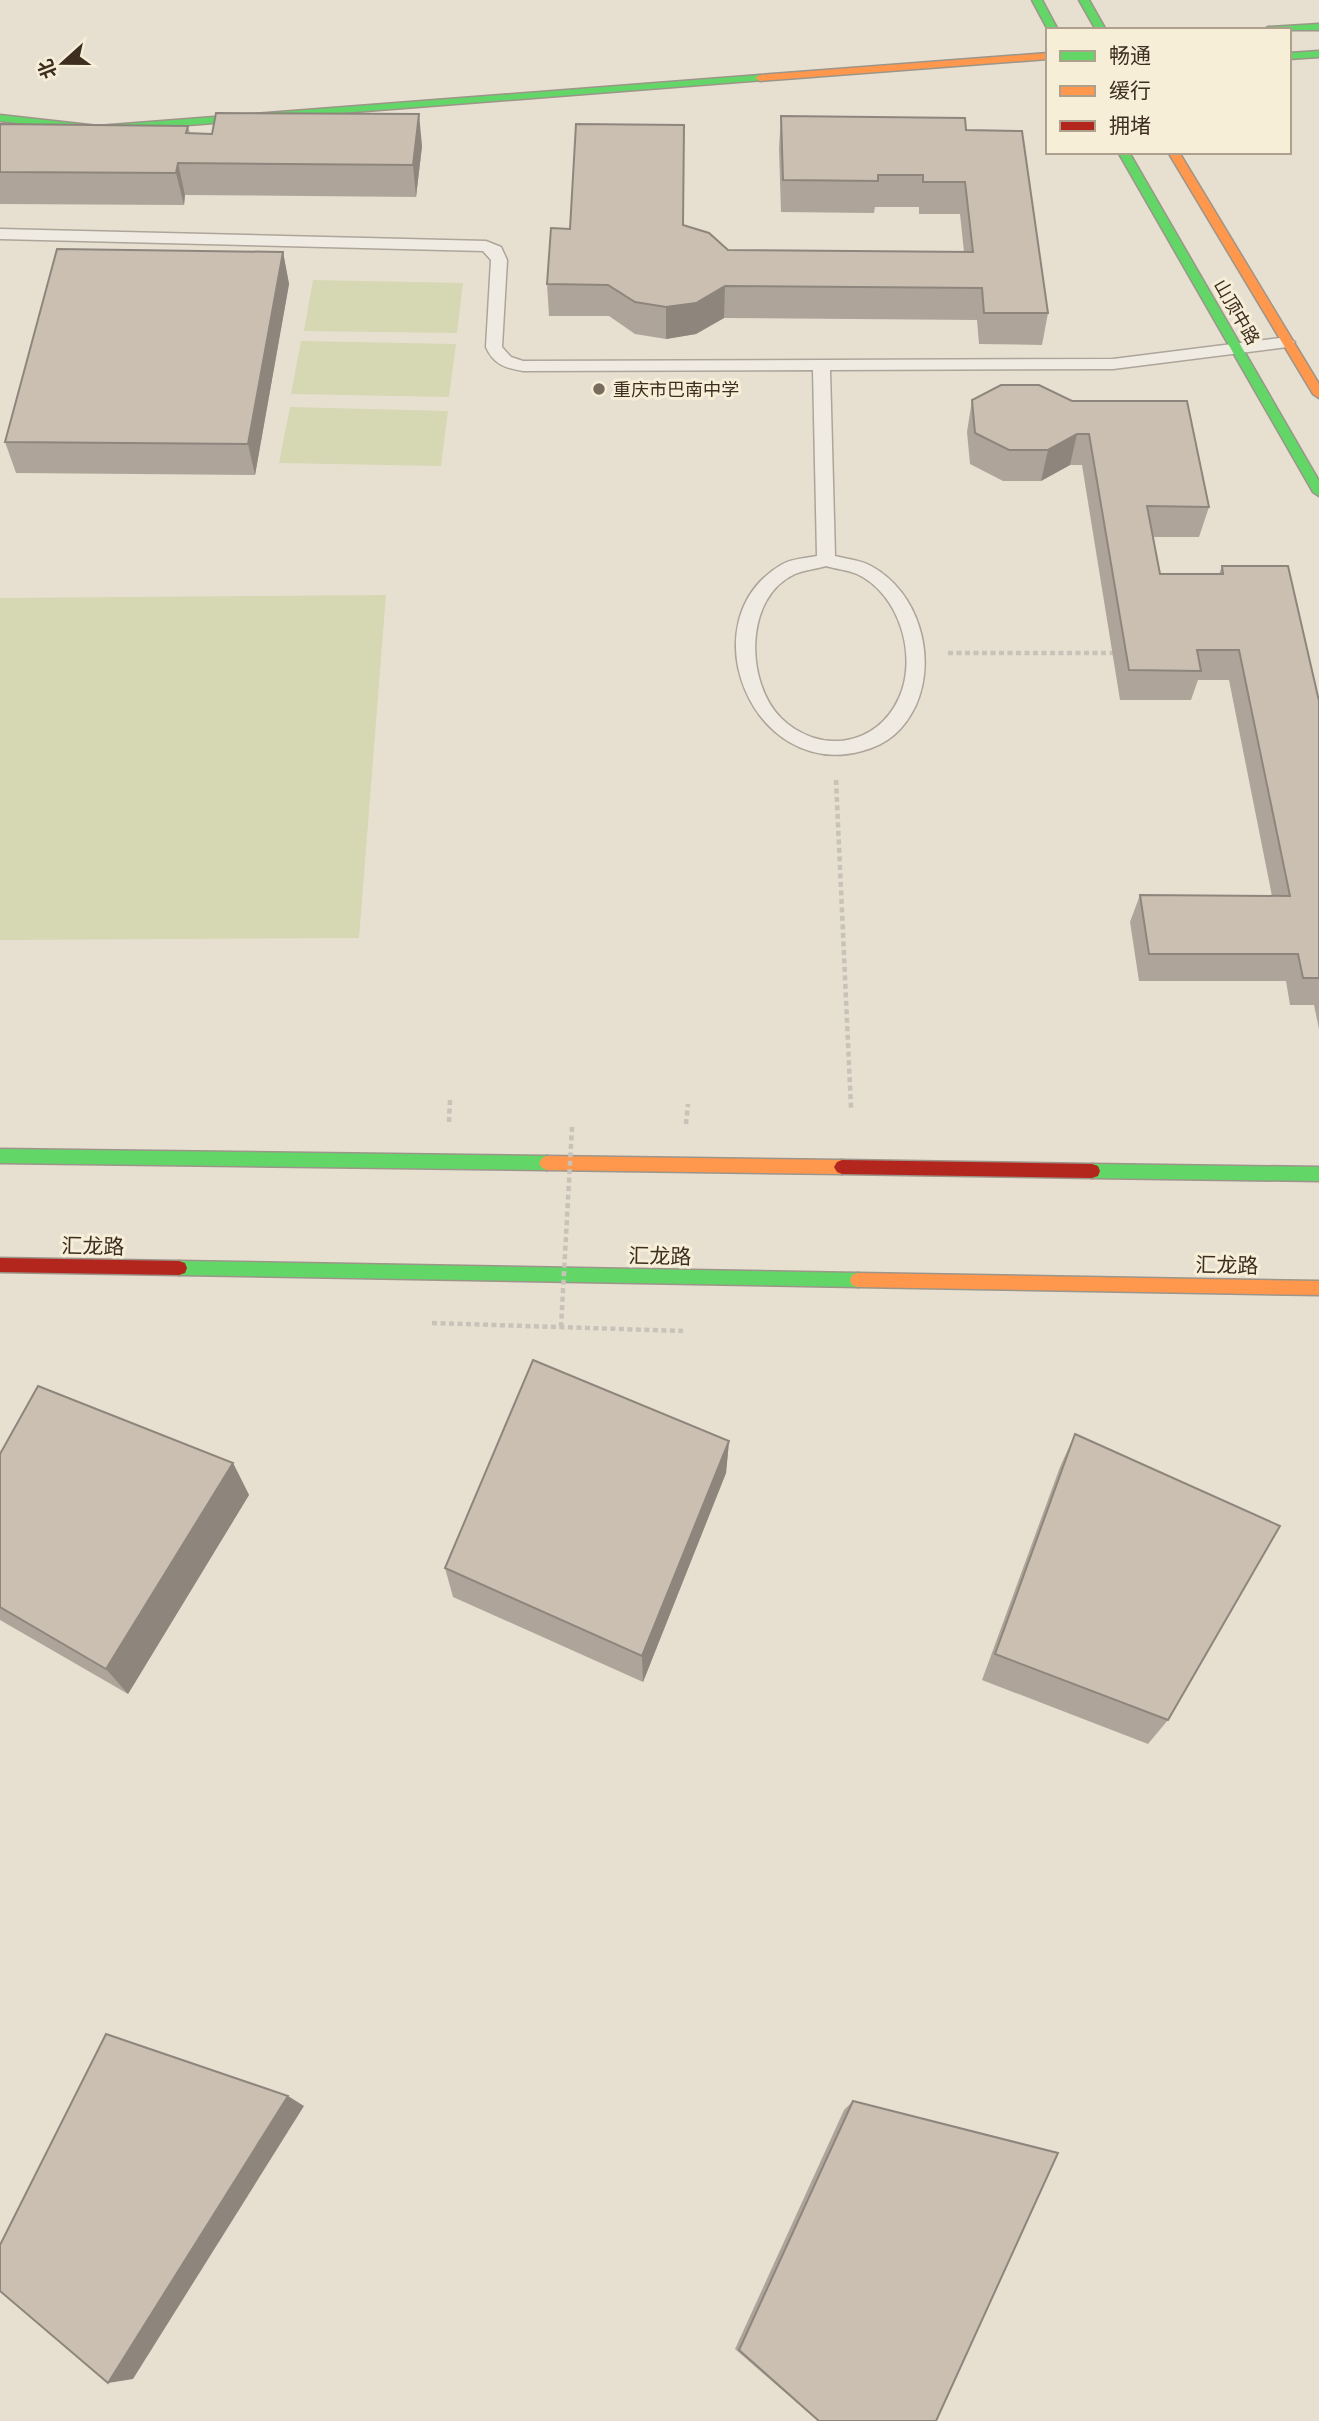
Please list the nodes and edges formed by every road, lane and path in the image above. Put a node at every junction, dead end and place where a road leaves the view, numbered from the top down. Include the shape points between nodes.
1 (1037, 0) edge
2 (1084, 0) edge
3 (1319, 27) edge
4 (1052, 28) edge
5 (1100, 28) edge
6 (1291, 29) edge
7 (1319, 54) edge
8 (1046, 56) edge
9 (1291, 56) edge
10 (0, 118) edge
11 (1124, 154) edge
12 (1174, 154) edge
13 (0, 234) edge
14 (1287, 342) junction
15 (1236, 349) junction
16 (821, 365) junction
17 (1319, 394) edge
18 (1319, 492) edge
19 (826, 560) junction
20 (919, 653) junction
21 (1113, 653) dead end
22 (835, 749) junction
23 (450, 1100) dead end
24 (688, 1104) dead end
25 (851, 1108) dead end
26 (449, 1123) dead end
27 (572, 1127) dead end
28 (685, 1129) dead end
29 (0, 1156) edge
30 (1319, 1174) edge
31 (0, 1265) edge
32 (1319, 1288) edge
33 (432, 1323) dead end
34 (561, 1327) junction
35 (683, 1331) dead end

1 - 4 main road
2 - 5 main road
3 - 6 main road
7 - 9 main road
8 - 10 main road via 98,130
11 - 15 main road, 山顶中路
12 - 14 main road, 山顶中路
13 - 16 lane via 476,243 495,251 499,260 494,347 497,355 513,365
14 - 15 lane
14 - 17 main road, 山顶中路
15 - 16 lane via 1132,364
15 - 18 main road, 山顶中路
16 - 19 lane
19 - 20 lane via 855,565 888,588 912,626
19 - 22 lane via 788,569 767,587 752,611 744,652 748,677 782,731 804,744
20 - 21 path
20 - 22 lane via 912,693 886,732 865,744
22 - 25 path
23 - 26 path
24 - 28 path
27 - 34 path, bridge
29 - 30 main road
31 - 32 main road, 汇龙路
33 - 34 path
34 - 35 path

